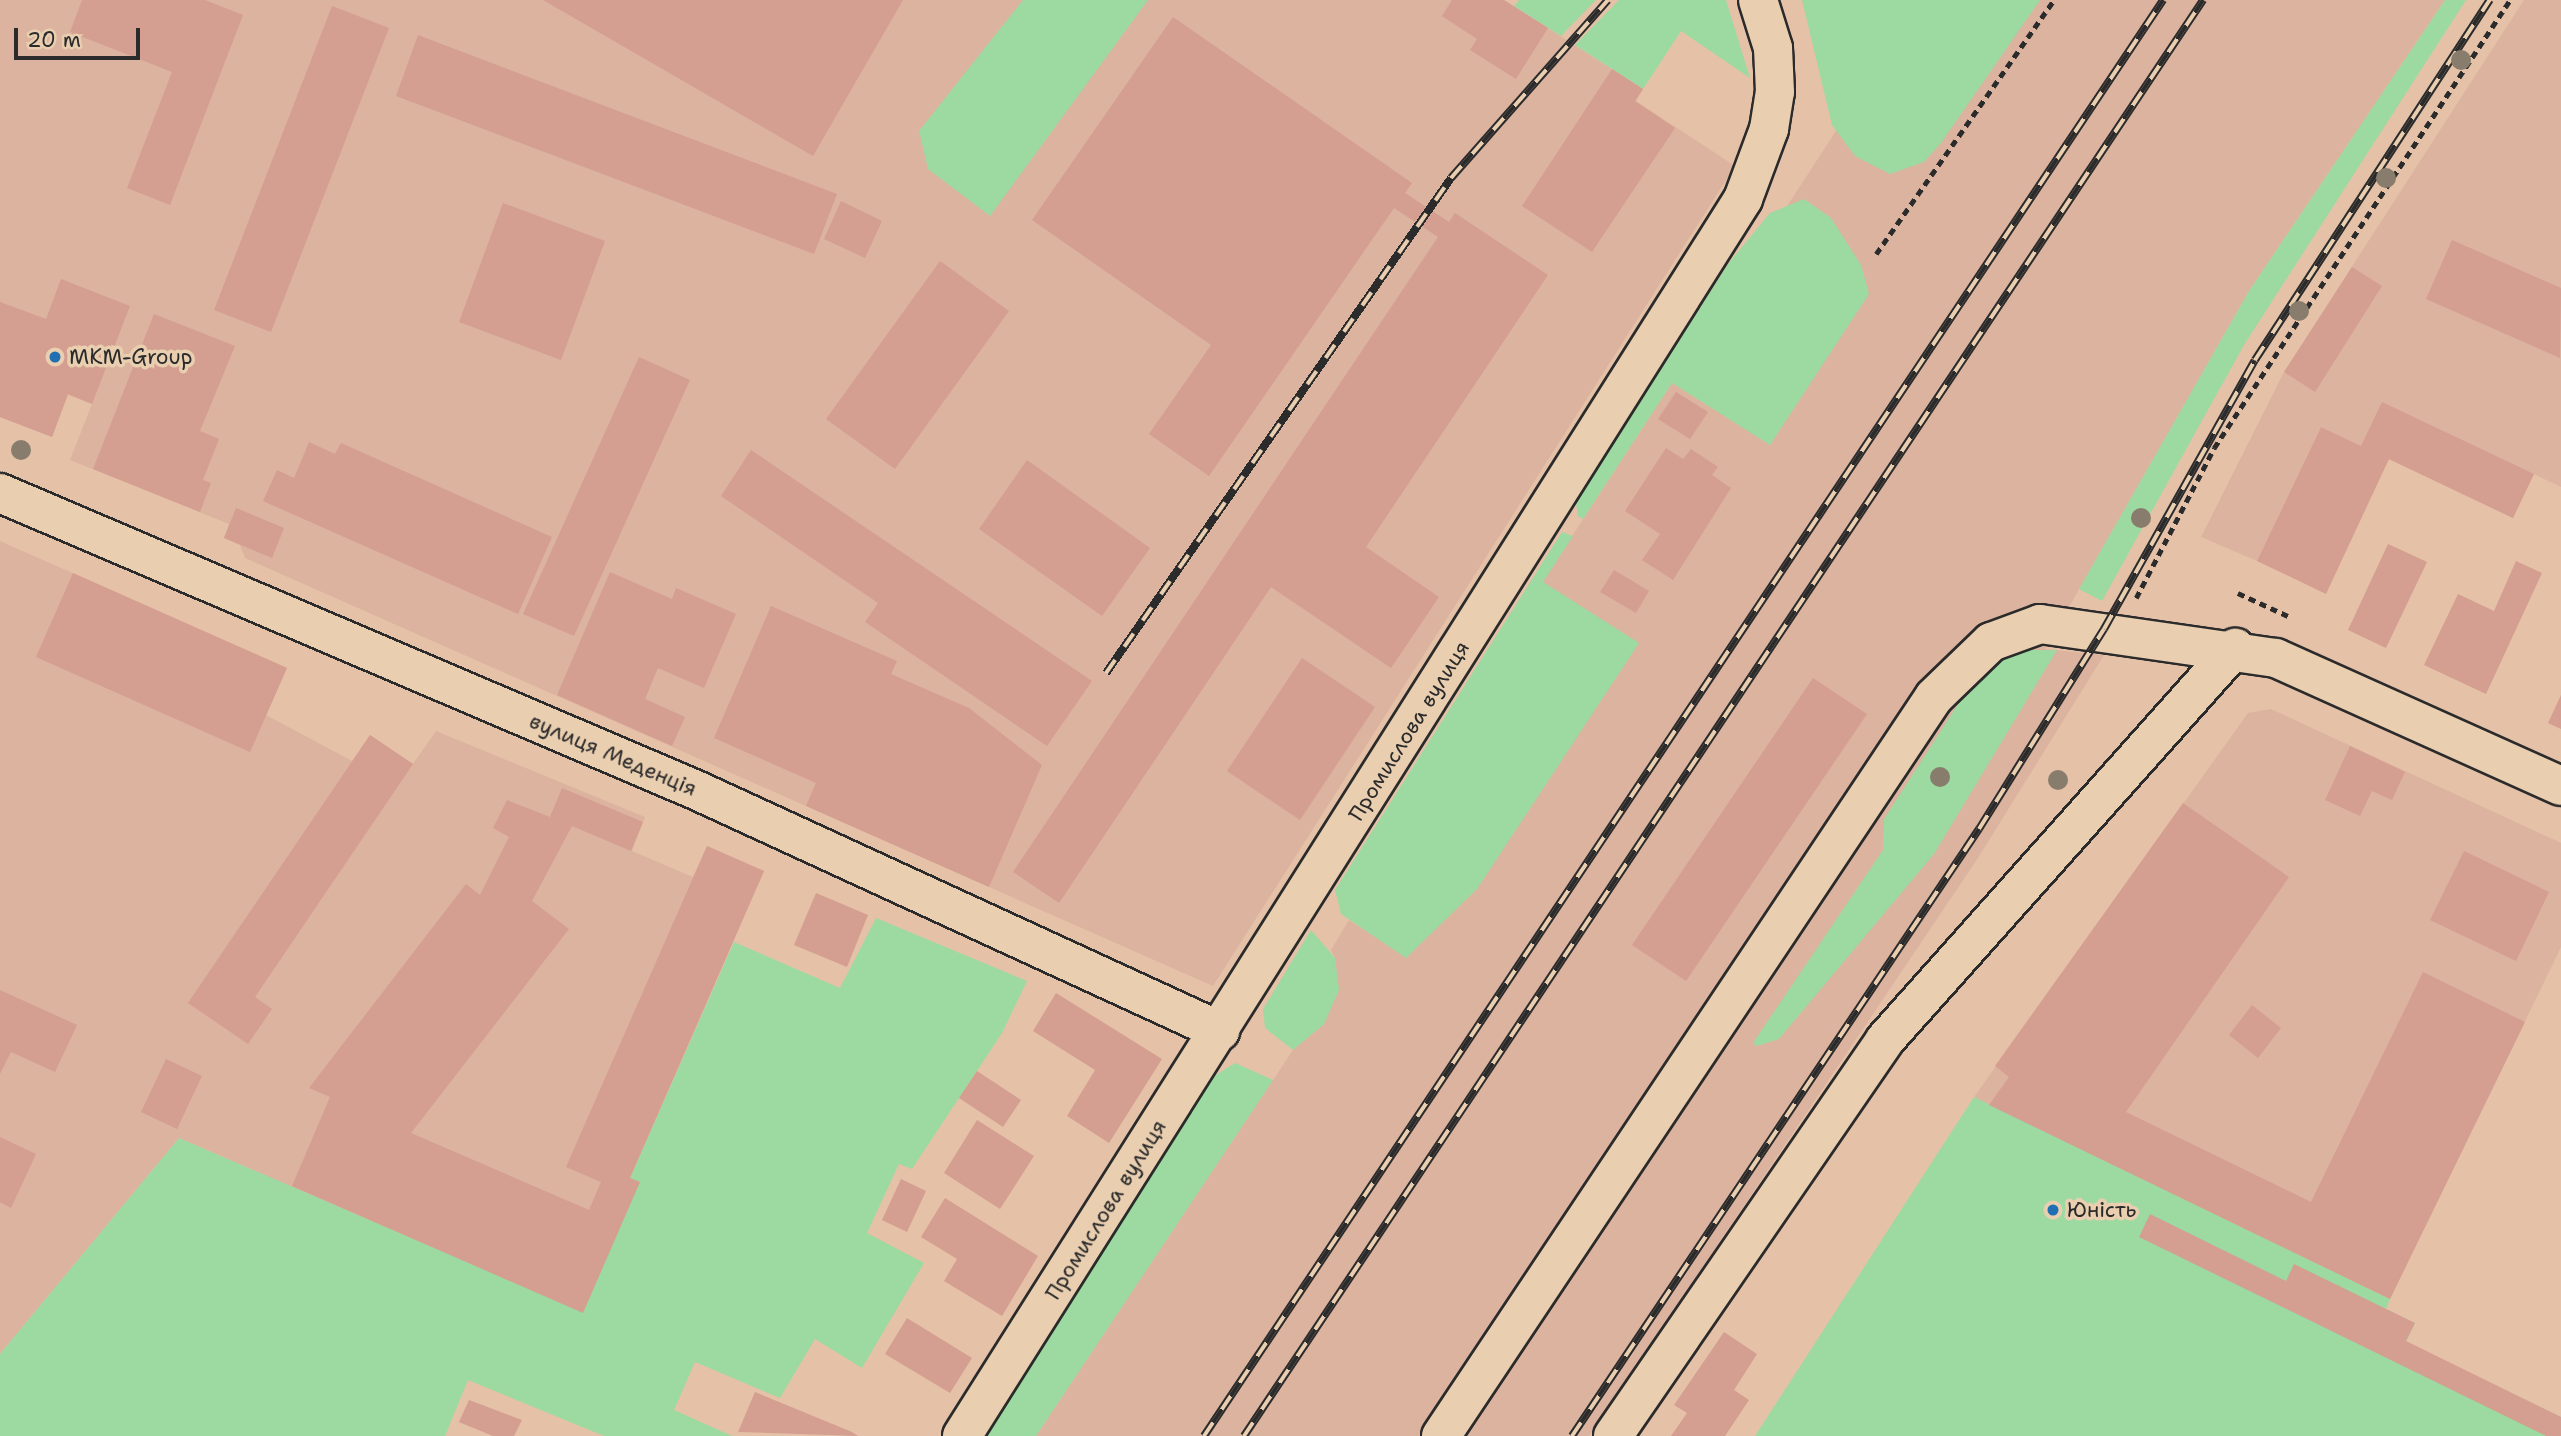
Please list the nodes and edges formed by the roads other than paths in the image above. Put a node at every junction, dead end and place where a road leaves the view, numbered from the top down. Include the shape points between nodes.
1 (1758, 0) edge
2 (0, 493) edge
3 (2235, 648) junction
4 (2561, 786) edge
5 (1220, 1031) junction
6 (962, 1436) edge
7 (1441, 1436) edge
8 (1613, 1436) edge

1 - 5 street, Промислова вулиця via 1773,48 1775,92 1769,129 1743,199
2 - 5 street, вулиця Меденція via 696,790
3 - 4 street via 2306,669
3 - 7 street via 2111,630 2025,626 1973,654 1946,680
3 - 8 street via 1885,1040
5 - 6 street, Промислова вулиця

